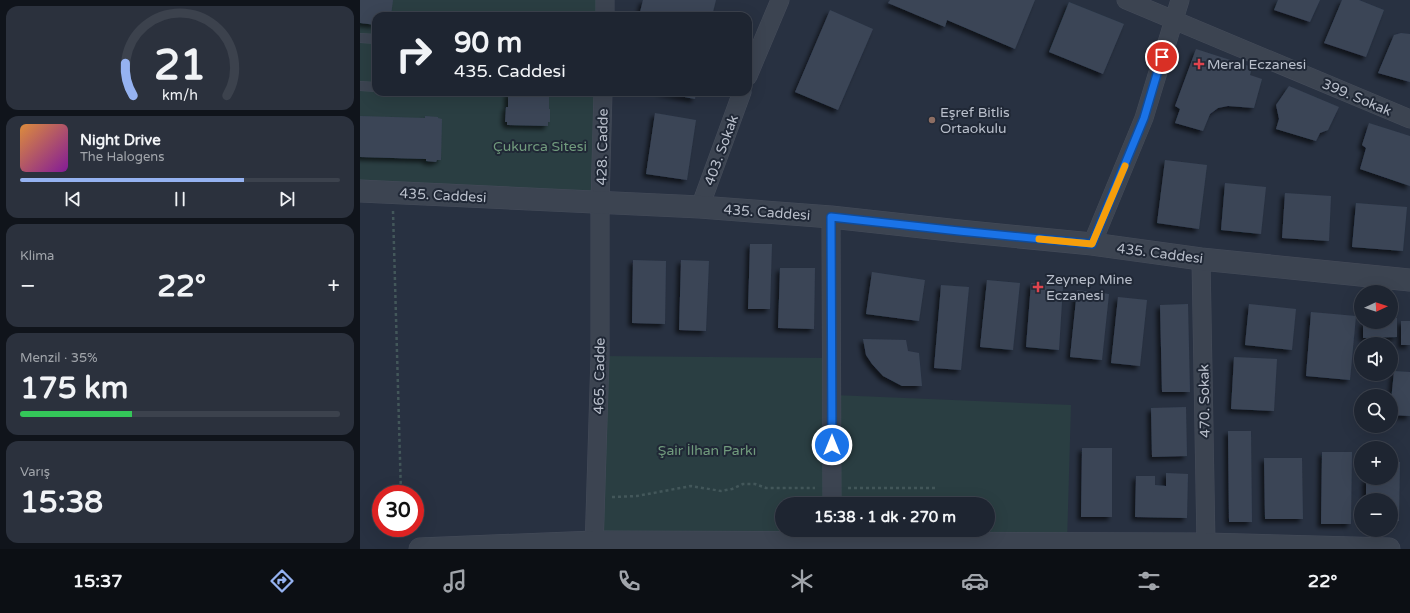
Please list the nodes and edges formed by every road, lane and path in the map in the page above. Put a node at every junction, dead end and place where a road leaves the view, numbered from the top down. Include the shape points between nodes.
1 (605, 0) edge
2 (780, 0) edge
3 (1126, 0) edge
4 (1180, 0) edge
5 (605, 12) edge
6 (1173, 19) junction
7 (360, 38) edge
8 (372, 38) edge
9 (752, 66) edge
10 (360, 86) edge
11 (372, 87) edge
12 (603, 96) edge
13 (741, 96) edge
14 (1410, 119) edge
15 (360, 191) edge
16 (393, 193) junction
17 (600, 202) junction
18 (700, 207) junction
19 (831, 217) junction
20 (1092, 244) junction
21 (1201, 258) junction
22 (1410, 280) edge
23 (401, 485) edge
24 (936, 488) dead end
25 (832, 496) edge
26 (595, 497) junction
27 (806, 537) edge
28 (857, 537) edge
29 (1206, 544) junction
30 (594, 545) edge
31 (1082, 546) edge
32 (1252, 547) edge
33 (420, 549) edge
34 (1388, 549) edge

1 - 5 street
2 - 9 street
3 - 6 street, 399. Sokak
4 - 6 street
6 - 14 street, 399. Sokak
6 - 20 street via 1144,118
7 - 8 lane
10 - 11 lane
12 - 17 street, 428. Cadde
13 - 18 street, 403. Sokak
15 - 16 street, 435. Caddesi
16 - 17 street, 435. Caddesi
16 - 23 path
17 - 18 street, 435. Caddesi
17 - 26 street, 465. Cadde via 600,356
18 - 19 street, 435. Caddesi
19 - 20 street, 435. Caddesi
19 - 25 street
20 - 21 street, 435. Caddesi
21 - 22 street, 435. Caddesi
21 - 29 street, 470. Sokak
24 - 25 path
25 - 26 path via 743,484 722,491 691,486 637,496
26 - 30 street, 465. Cadde
27 - 30 street
28 - 31 street
29 - 31 street
29 - 32 street
30 - 33 street
32 - 34 street

